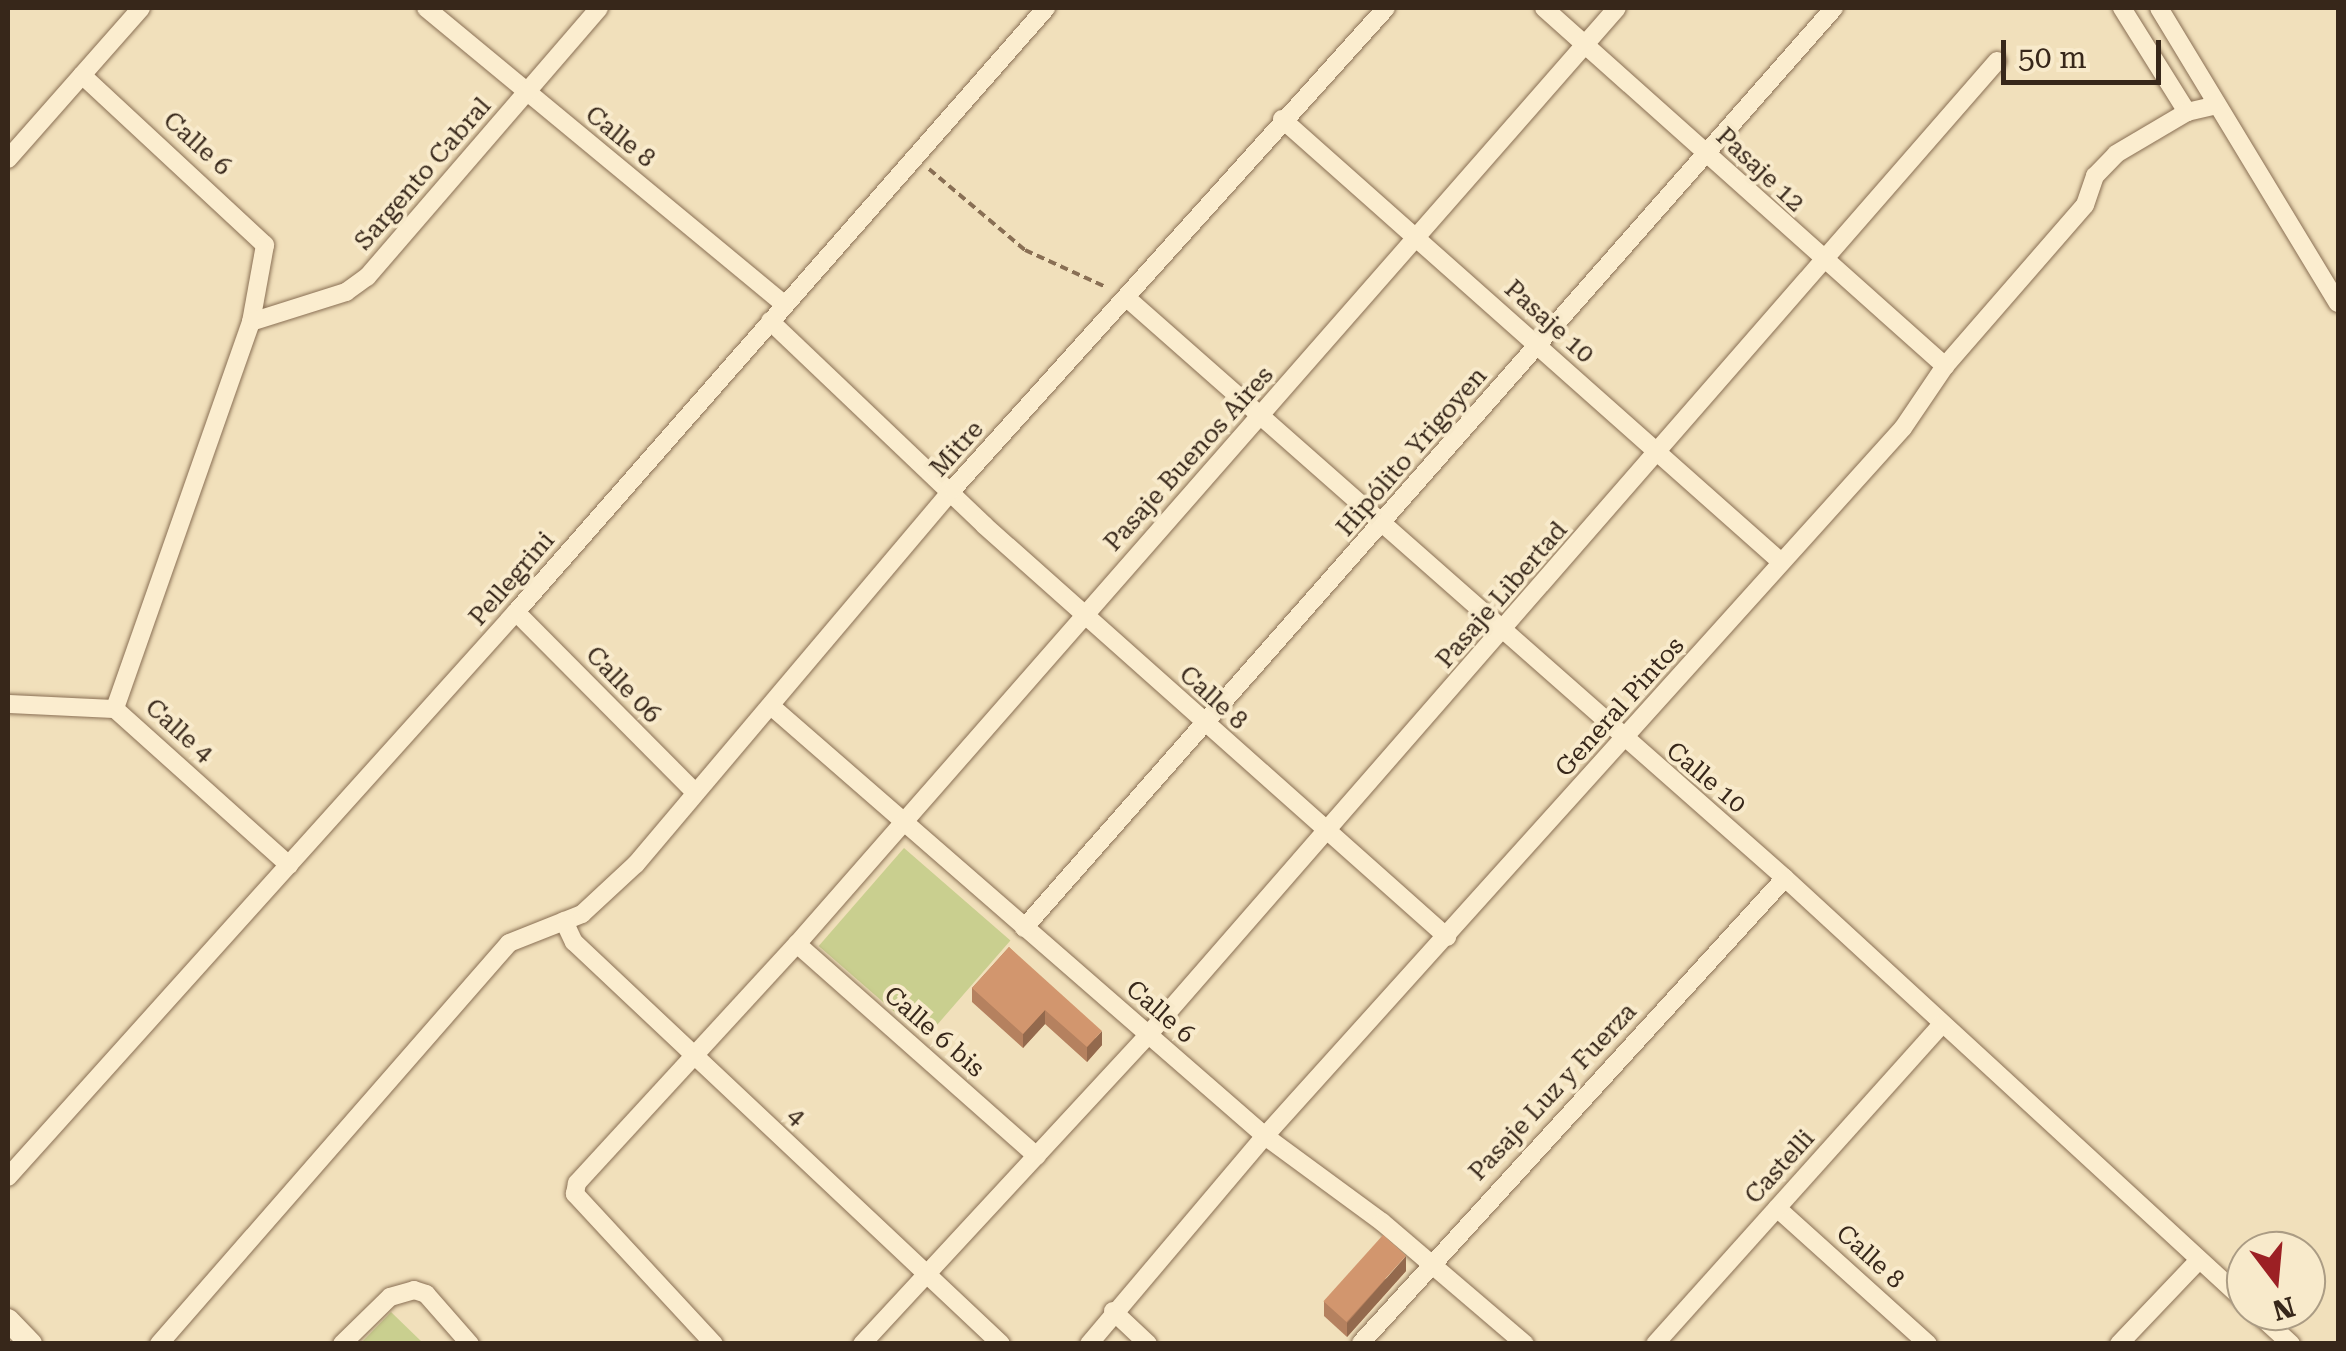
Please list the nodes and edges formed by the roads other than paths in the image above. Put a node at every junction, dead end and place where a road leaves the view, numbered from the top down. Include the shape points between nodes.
1 (141, 8) edge
2 (426, 8) edge
3 (598, 8) edge
4 (1046, 8) edge
5 (1386, 8) edge
6 (1544, 8) edge
7 (1617, 8) edge
8 (1834, 8) edge
9 (2122, 8) edge
10 (2159, 8) edge
11 (1585, 44) junction
12 (1997, 61) dead end
13 (82, 75) junction
14 (526, 92) junction
15 (2218, 105) junction
16 (2188, 112) junction
17 (1282, 119) junction
18 (1704, 152) junction
19 (8, 159) edge
20 (1418, 239) junction
21 (1825, 263) junction
22 (1128, 299) junction
23 (2338, 303) edge
24 (784, 304) junction
25 (770, 321) junction
26 (251, 322) junction
27 (1538, 346) junction
28 (1945, 366) junction
29 (1263, 416) junction
30 (1659, 453) junction
31 (953, 489) junction
32 (1383, 524) junction
33 (1781, 562) junction
34 (516, 612) junction
35 (1083, 613) junction
36 (1504, 632) junction
37 (8, 704) edge
38 (772, 706) junction
39 (115, 708) junction
40 (1202, 723) junction
41 (1623, 741) junction
42 (695, 792) junction
43 (904, 823) junction
44 (1326, 832) junction
45 (289, 865) junction
46 (1785, 878) junction
47 (564, 920) junction
48 (1024, 928) junction
49 (1447, 937) junction
50 (797, 944) junction
51 (1942, 1024) junction
52 (1148, 1035) junction
53 (696, 1057) junction
54 (1266, 1136) junction
55 (1037, 1156) junction
56 (8, 1177) edge
57 (1778, 1208) junction
58 (2199, 1260) junction
59 (1431, 1262) junction
60 (927, 1276) junction
61 (2226, 1284) edge
62 (1112, 1311) junction
63 (8, 1320) edge
64 (1361, 1343) edge
65 (32, 1344) edge
66 (159, 1344) edge
67 (342, 1344) edge
68 (470, 1344) edge
69 (714, 1344) edge
70 (862, 1344) edge
71 (1000, 1344) edge
72 (1089, 1344) edge
73 (1148, 1344) edge
74 (1525, 1344) edge
75 (1654, 1344) edge
76 (1928, 1344) edge
77 (2118, 1344) edge

1 - 13 street
2 - 14 street, Calle 8
3 - 14 street, Sargento Cabral
4 - 24 street, Pellegrini
5 - 17 street, Mitre
6 - 11 street, Pasaje 12
7 - 11 street, Pasaje Buenos Aires
8 - 18 street, Hipólito Yrigoyen
9 - 16 street
10 - 15 street
11 - 18 street, Pasaje 12
11 - 20 street, Pasaje Buenos Aires
12 - 21 street, Pasaje Libertad
13 - 19 street
13 - 26 street, Calle 6 via 266,244
14 - 24 street, Calle 8
14 - 26 street, Sargento Cabral via 367,277 346,292
15 - 16 street, General Pintos
15 - 23 street
16 - 28 street, General Pintos via 2116,154 2095,176 2086,205
17 - 20 street, Pasaje 10
17 - 22 street, Mitre
18 - 21 street, Pasaje 12
18 - 27 street, Hipólito Yrigoyen
20 - 27 street, Pasaje 10
20 - 29 street, Pasaje Buenos Aires
21 - 28 street, Pasaje 12
21 - 30 street, Pasaje Libertad
22 - 29 street, Calle 10
22 - 31 street, Mitre
24 - 25 street, Pellegrini
25 - 31 street, Calle 8
25 - 34 street, Pellegrini
26 - 39 street
27 - 30 street, Pasaje 10
27 - 32 street, Hipólito Yrigoyen
28 - 33 street, General Pintos via 1903,428
29 - 32 street, Calle 10
29 - 35 street, Pasaje Buenos Aires
30 - 33 street, Pasaje 10
30 - 36 street, Pasaje Libertad
31 - 35 street, Calle 8
31 - 38 street, Mitre
32 - 36 street, Calle 10
32 - 40 street, Hipólito Yrigoyen
33 - 41 street, General Pintos
34 - 42 street, Calle 06
34 - 45 street, Pellegrini
35 - 40 street, Calle 8
35 - 43 street, Pasaje Buenos Aires
36 - 41 street, Calle 10
36 - 44 street, Pasaje Libertad
37 - 39 street, Calle 4
38 - 42 street, Mitre
38 - 43 street, Calle 6
39 - 45 street, Calle 4
40 - 44 street, Calle 8
40 - 48 street, Hipólito Yrigoyen
41 - 46 street, Calle 10
41 - 49 street, General Pintos
42 - 47 street, Mitre via 618,884
43 - 48 street, Calle 6
43 - 50 street, Pasaje Buenos Aires
44 - 49 street, Calle 8
44 - 52 street, Pasaje Libertad
45 - 56 street, Pellegrini
46 - 51 street, Calle 10
46 - 59 street, Pasaje Luz y Fuerza
47 - 53 street, 4 via 574,942
47 - 66 street, Mitre via 510,943
48 - 52 street, Calle 6
49 - 54 street, General Pintos
50 - 53 street, Pasaje Buenos Aires
50 - 55 street, Calle 6 bis
51 - 57 street, Castelli
51 - 58 street, Calle 10
52 - 54 street, Calle 6
52 - 55 street, Pasaje Libertad
53 - 60 street, 4
53 - 69 street, Pasaje Buenos Aires via 575,1194
54 - 59 street, Calle 6
54 - 62 street, General Pintos
55 - 60 street, Pasaje Libertad
57 - 75 street, Castelli
57 - 76 street, Calle 8
58 - 61 street, Calle 10
58 - 77 street
59 - 64 street, Pasaje Luz y Fuerza
59 - 74 street, Calle 6
60 - 70 street, Pasaje Libertad
60 - 71 street, 4
62 - 72 street, General Pintos
62 - 73 street
63 - 65 street
67 - 68 street via 390,1297 414,1290 426,1294

